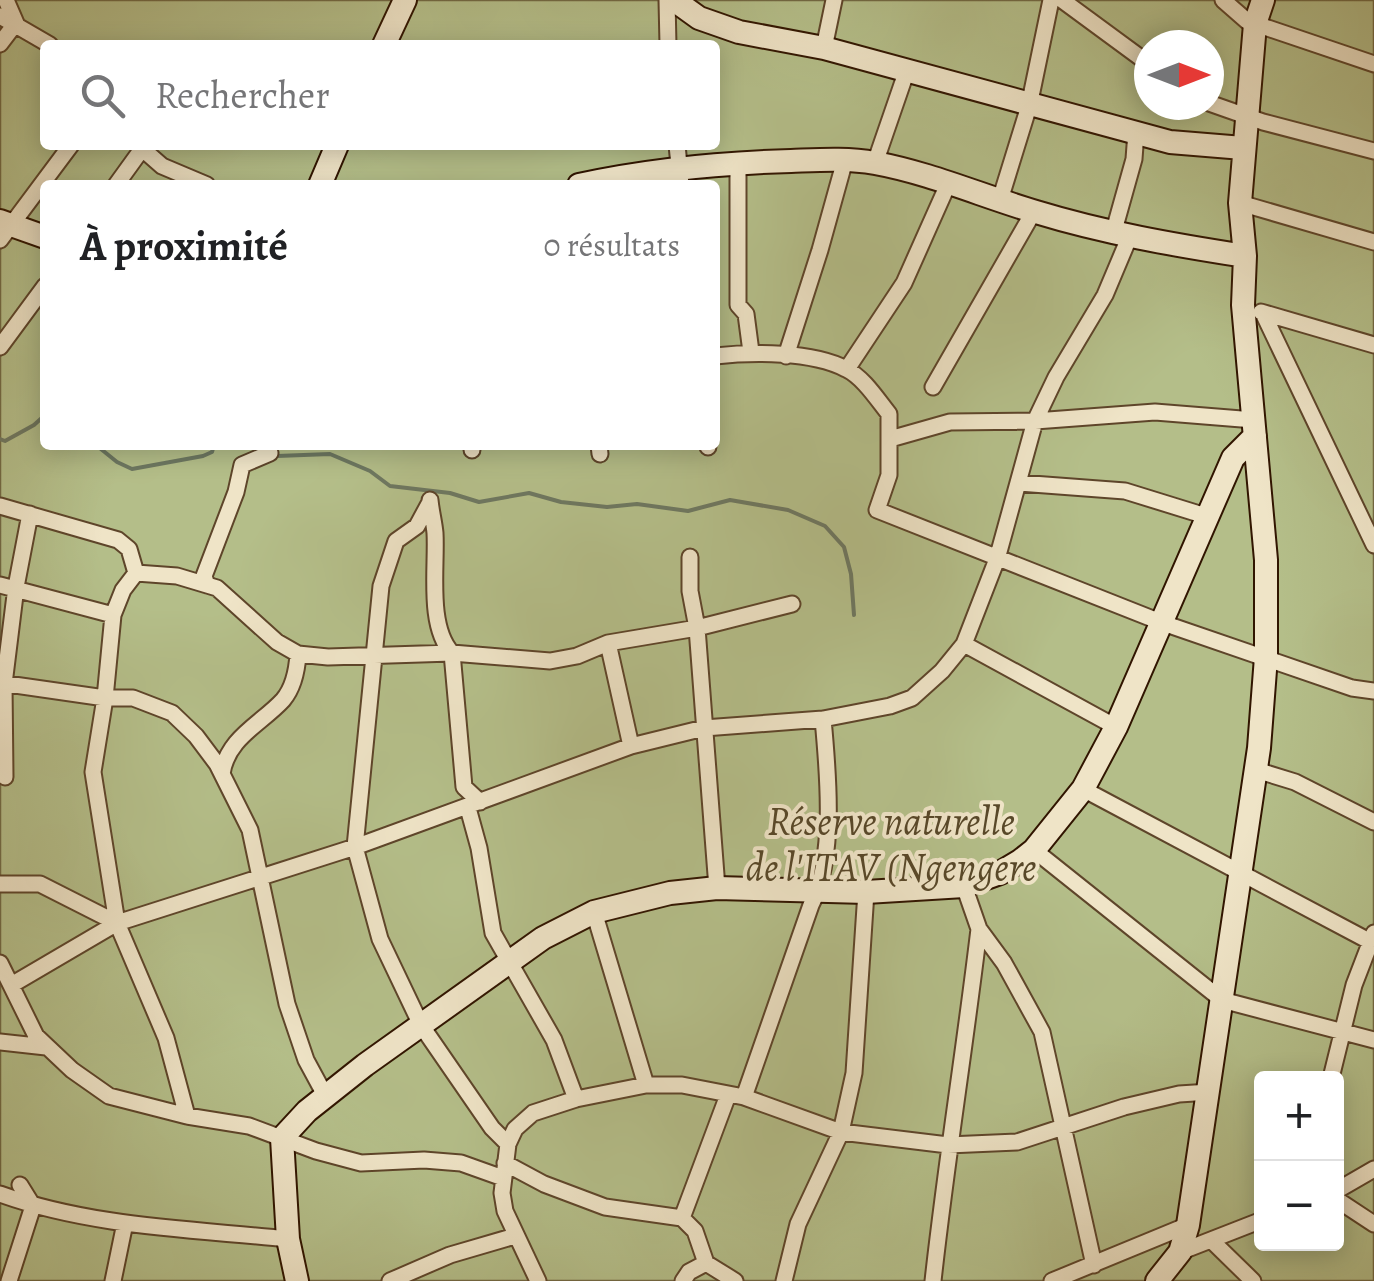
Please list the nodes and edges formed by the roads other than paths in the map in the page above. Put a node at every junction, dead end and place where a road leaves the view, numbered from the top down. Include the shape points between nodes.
1 (6, 0) edge
2 (405, 0) edge
3 (671, 0) edge
4 (834, 0) edge
5 (1051, 0) edge
6 (1062, 0) edge
7 (1223, 0) edge
8 (1263, 0) edge
9 (0, 16) edge
10 (16, 23) junction
11 (1255, 24) junction
12 (42, 40) edge
13 (386, 40) edge
14 (668, 40) edge
15 (0, 44) edge
16 (824, 48) junction
17 (1134, 53) edge
18 (1374, 64) edge
19 (906, 70) junction
20 (1029, 106) junction
21 (1224, 109) edge
22 (1245, 117) junction
23 (1136, 132) junction
24 (1243, 148) junction
25 (66, 150) edge
26 (138, 150) edge
27 (143, 150) edge
28 (334, 150) edge
29 (677, 150) edge
30 (1374, 151) edge
31 (845, 160) junction
32 (738, 163) junction
33 (875, 163) junction
34 (680, 177) edge
35 (42, 180) edge
36 (119, 180) edge
37 (195, 180) edge
38 (322, 180) edge
39 (603, 180) edge
40 (948, 182) junction
41 (40, 183) edge
42 (1000, 200) junction
43 (1240, 203) junction
44 (1034, 211) junction
45 (3, 229) edge
46 (40, 236) edge
47 (1121, 236) junction
48 (1374, 242) edge
49 (1245, 256) junction
50 (40, 293) edge
51 (1253, 309) junction
52 (1374, 345) edge
53 (0, 347) edge
54 (751, 352) junction
55 (720, 355) edge
56 (786, 356) junction
57 (847, 369) junction
58 (934, 388) dead end
59 (1035, 421) junction
60 (1254, 428) junction
61 (890, 439) junction
62 (269, 450) edge
63 (1019, 483) junction
64 (0, 506) edge
65 (30, 514) junction
66 (1208, 517) junction
67 (1374, 546) edge
68 (690, 557) dead end
69 (997, 559) junction
70 (136, 573) junction
71 (207, 584) junction
72 (8, 586) edge
73 (792, 604) dead end
74 (113, 616) junction
75 (1162, 623) junction
76 (697, 628) junction
77 (608, 644) junction
78 (964, 644) junction
79 (452, 653) junction
80 (298, 654) junction
81 (374, 657) junction
82 (1266, 657) junction
83 (2, 684) edge
84 (1374, 691) edge
85 (106, 698) junction
86 (822, 719) junction
87 (1116, 727) junction
88 (704, 728) junction
89 (631, 746) junction
90 (1256, 770) junction
91 (222, 774) junction
92 (5, 777) dead end
93 (1083, 789) junction
94 (474, 805) junction
95 (1374, 822) edge
96 (355, 847) junction
97 (1034, 850) junction
98 (1242, 872) junction
99 (260, 879) junction
100 (0, 884) edge
101 (964, 886) junction
102 (718, 888) junction
103 (820, 888) junction
104 (866, 892) junction
105 (594, 912) junction
106 (117, 923) junction
107 (979, 929) junction
108 (1372, 937) edge
109 (507, 962) junction
110 (0, 963) edge
111 (13, 984) junction
112 (1222, 1000) junction
113 (421, 1025) junction
114 (1342, 1032) junction
115 (1374, 1040) edge
116 (0, 1042) edge
117 (46, 1047) junction
118 (1333, 1071) edge
119 (646, 1085) junction
120 (1210, 1092) junction
121 (326, 1096) junction
122 (736, 1096) junction
123 (576, 1099) junction
124 (187, 1116) junction
125 (1065, 1127) junction
126 (840, 1132) junction
127 (282, 1138) junction
128 (508, 1144) junction
129 (948, 1146) junction
130 (1374, 1169) edge
131 (504, 1171) junction
132 (20, 1185) dead end
133 (1344, 1186) edge
134 (0, 1194) edge
135 (1344, 1204) edge
136 (32, 1206) junction
137 (682, 1218) junction
138 (125, 1222) junction
139 (1254, 1223) edge
140 (1374, 1224) edge
141 (1188, 1225) junction
142 (515, 1236) junction
143 (288, 1238) junction
144 (1211, 1240) junction
145 (1180, 1252) junction
146 (706, 1264) junction
147 (1094, 1265) junction
148 (8, 1281) edge
149 (113, 1281) edge
150 (297, 1281) edge
151 (390, 1281) edge
152 (538, 1281) edge
153 (683, 1281) edge
154 (734, 1281) edge
155 (784, 1281) edge
156 (933, 1281) edge
157 (1052, 1281) edge
158 (1158, 1281) edge
159 (1253, 1281) edge

1 - 10 street
2 - 13 street
3 - 14 street
3 - 16 street via 738,32
4 - 16 street
5 - 20 street
6 - 17 street
7 - 11 street
8 - 11 street
9 - 10 street
10 - 12 street
10 - 15 street
11 - 18 street
11 - 22 street
16 - 19 street
19 - 20 street
19 - 33 street
20 - 23 street
20 - 42 street
21 - 22 street
22 - 24 street
22 - 30 street
23 - 24 street
23 - 47 street
24 - 43 street
25 - 35 street
26 - 36 street
27 - 37 street
28 - 38 street
29 - 34 street
31 - 32 street
31 - 33 street
31 - 56 street
32 - 34 street
32 - 54 street via 738,305 746,314
33 - 40 street
34 - 39 street
40 - 42 street
40 - 57 street via 904,283
41 - 45 street
42 - 44 street
43 - 48 street
43 - 49 street
44 - 47 street
44 - 58 street
45 - 46 street
47 - 49 street
47 - 59 street via 1105,295
49 - 51 street
50 - 53 street
51 - 52 street
51 - 60 street
51 - 67 street
54 - 55 street
54 - 56 street
56 - 57 street
57 - 61 street via 889,414
59 - 60 street via 1155,412
59 - 61 street via 950,422
59 - 63 street
60 - 66 street
60 - 82 street via 1266,560
61 - 69 street via 889,475 876,510
62 - 71 street via 242,465 204,576
63 - 66 street via 1124,492
63 - 69 street
64 - 65 street
65 - 70 street via 118,540
65 - 72 street
66 - 75 street
68 - 76 street
69 - 75 street
69 - 78 street
70 - 71 street
70 - 74 street
71 - 80 street
72 - 74 street
72 - 83 street
73 - 76 street
74 - 85 street
75 - 82 street
75 - 87 street
76 - 77 street
76 - 88 street
77 - 79 street via 550,661
77 - 89 street
78 - 86 street via 912,698
78 - 87 street
79 - 81 street
79 - 81 street via 438,615 429,499 417,526 396,540 387,563
79 - 94 street via 464,787
80 - 81 street
80 - 91 street via 285,698 232,748
81 - 96 street
82 - 84 street
82 - 90 street
83 - 85 street
83 - 92 street
85 - 91 street via 133,698 172,713
85 - 106 street via 93,772
86 - 88 street
86 - 103 street
87 - 93 street
88 - 89 street
88 - 102 street
89 - 94 street
90 - 95 street
90 - 98 street
91 - 99 street via 250,830
93 - 97 street
93 - 98 street
94 - 96 street
94 - 109 street via 492,933
96 - 99 street
96 - 113 street via 380,939
97 - 101 street
97 - 112 street
98 - 108 street
98 - 112 street
99 - 106 street
99 - 121 street via 287,1004
100 - 106 street via 40,884
101 - 104 street
101 - 107 street
102 - 103 street
102 - 105 street
103 - 104 street
103 - 122 street
104 - 126 street via 854,1073
105 - 109 street
105 - 119 street
106 - 111 street
106 - 124 street via 166,1038
107 - 125 street via 1042,1032
107 - 129 street
108 - 114 street
109 - 113 street
109 - 123 street via 554,1040
110 - 111 street
111 - 117 street
112 - 114 street
112 - 120 street
113 - 121 street
113 - 128 street
114 - 115 street
114 - 118 street
116 - 117 street
117 - 124 street via 109,1096
119 - 122 street
119 - 123 street
120 - 125 street via 1179,1094
120 - 141 street
121 - 127 street
122 - 126 street
122 - 137 street
123 - 128 street via 533,1113
124 - 127 street
125 - 129 street via 1017,1142
125 - 147 street
126 - 129 street
126 - 155 street via 798,1224
127 - 131 street via 361,1163 424,1160
127 - 143 street
128 - 131 street
129 - 156 street
130 - 133 street
131 - 137 street via 605,1207
131 - 142 street via 505,1212
132 - 136 street
134 - 136 street
135 - 140 street
136 - 138 street
136 - 148 street
137 - 146 street via 696,1231
138 - 143 street
138 - 149 street
139 - 144 street
141 - 145 street
141 - 147 street
142 - 151 street
142 - 152 street
143 - 150 street
144 - 145 street
144 - 159 street
145 - 158 street
146 - 153 street
146 - 154 street
147 - 157 street

